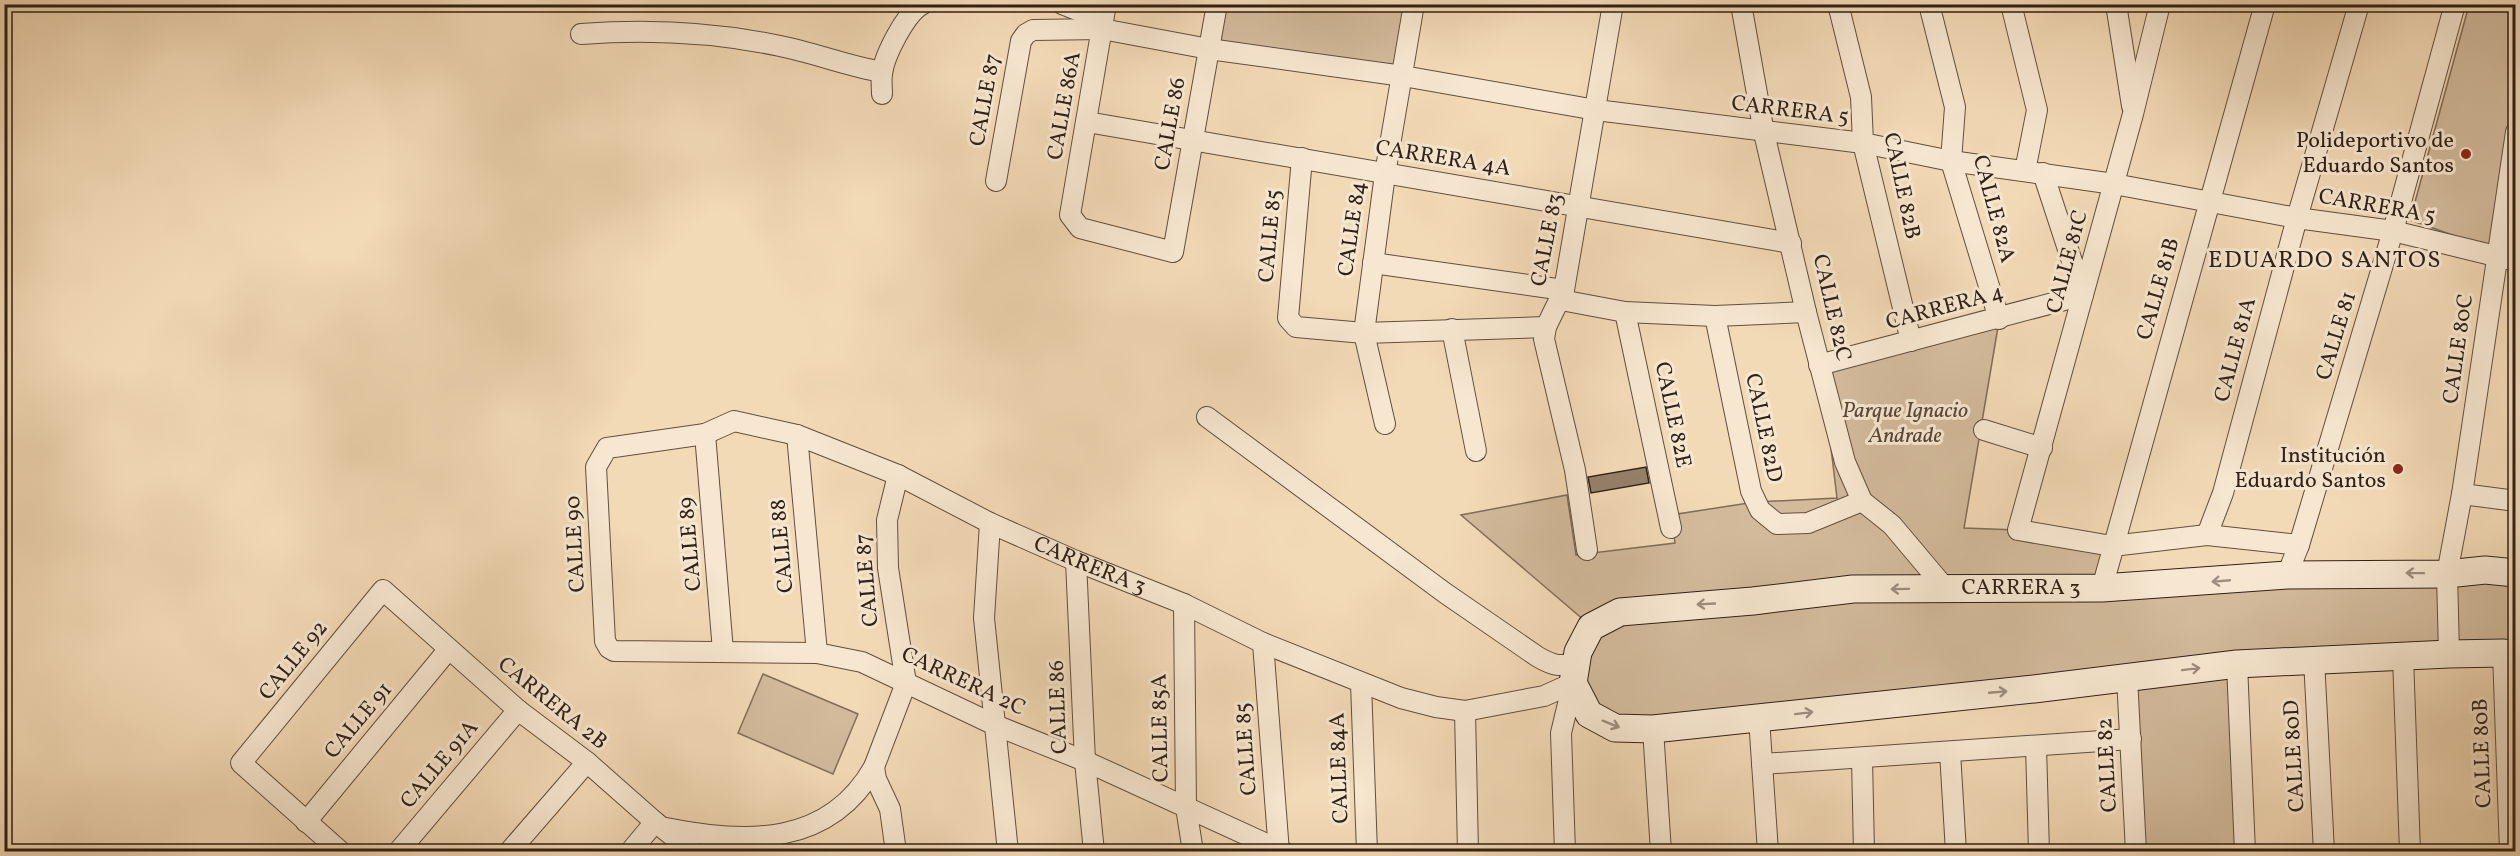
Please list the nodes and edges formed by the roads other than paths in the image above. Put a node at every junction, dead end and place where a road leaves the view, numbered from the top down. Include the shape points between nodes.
1 (1062, 4) edge
2 (1106, 4) edge
3 (1217, 4) edge
4 (1414, 4) edge
5 (1613, 4) edge
6 (1741, 4) edge
7 (1838, 4) edge
8 (1929, 4) edge
9 (2011, 4) edge
10 (2116, 4) edge
11 (2160, 4) edge
12 (2265, 4) edge
13 (2359, 4) edge
14 (2455, 4) edge
15 (916, 6) edge
16 (1102, 29) junction
17 (581, 34) dead end
18 (1209, 49) junction
19 (882, 72) junction
20 (1403, 76) junction
21 (882, 94) dead end
22 (1596, 110) junction
23 (2133, 114) junction
24 (1087, 122) junction
25 (1764, 132) junction
26 (2516, 132) edge
27 (1191, 140) junction
28 (1863, 143) junction
29 (1302, 158) junction
30 (1951, 161) junction
31 (2034, 172) junction
32 (1385, 174) junction
33 (996, 181) dead end
34 (2114, 184) junction
35 (2208, 202) junction
36 (1580, 205) junction
37 (2297, 218) junction
38 (2393, 231) junction
39 (1791, 243) junction
40 (1173, 252) joint
41 (2506, 260) edge
42 (1373, 263) junction
43 (1563, 295) junction
44 (2083, 295) junction
45 (1624, 312) junction
46 (1806, 312) junction
47 (1715, 316) junction
48 (1999, 319) junction
49 (1545, 327) junction
50 (1452, 329) junction
51 (1364, 333) junction
52 (1911, 341) junction
53 (1819, 365) junction
54 (1208, 417) dead end
55 (1385, 424) dead end
56 (1984, 430) dead end
57 (705, 434) junction
58 (797, 435) junction
59 (608, 448) joint
60 (2042, 448) junction
61 (1476, 451) dead end
62 (898, 475) junction
63 (2462, 494) junction
64 (1862, 501) junction
65 (2516, 501) edge
66 (990, 523) junction
67 (1671, 528) dead end
68 (2207, 535) junction
69 (2299, 545) junction
70 (2112, 546) junction
71 (1587, 550) dead end
72 (1076, 561) junction
73 (2516, 573) edge
74 (2447, 574) junction
75 (2287, 575) junction
76 (1945, 588) junction
77 (2102, 588) junction
78 (383, 590) joint
79 (1184, 604) junction
80 (605, 641) joint
81 (1263, 643) junction
82 (448, 650) junction
83 (723, 651) junction
84 (816, 653) junction
85 (2449, 654) junction
86 (2509, 655) edge
87 (2403, 657) junction
88 (2314, 658) junction
89 (2236, 664) junction
90 (1575, 672) junction
91 (2127, 677) junction
92 (906, 683) junction
93 (1361, 683) junction
94 (518, 710) junction
95 (1465, 711) junction
96 (1759, 718) junction
97 (995, 725) junction
98 (1653, 729) junction
99 (2132, 739) junction
100 (2036, 746) junction
101 (1950, 752) junction
102 (1862, 758) junction
103 (587, 762) junction
104 (1085, 762) junction
105 (1762, 764) junction
106 (874, 767) junction
107 (1186, 807) junction
108 (306, 822) junction
109 (657, 824) junction
110 (1281, 851) edge
111 (340, 852) edge
112 (398, 852) edge
113 (509, 852) edge
114 (630, 852) edge
115 (693, 852) edge
116 (896, 852) edge
117 (1008, 852) edge
118 (1094, 852) edge
119 (1193, 852) edge
120 (1367, 852) edge
121 (1468, 852) edge
122 (1565, 852) edge
123 (1660, 852) edge
124 (1768, 852) edge
125 (1864, 852) edge
126 (1956, 852) edge
127 (2039, 852) edge
128 (2136, 852) edge
129 (2245, 852) edge
130 (2324, 852) edge
131 (2410, 852) edge
132 (2510, 852) edge

1 - 16 street, CARRERA 5 via 1082,12
2 - 16 street, CALLE 86A
3 - 18 street, CALLE 86
4 - 20 street, CALLE 84
5 - 22 street, CALLE 83
6 - 25 street, CALLE 82C
7 - 28 street, CALLE 82B via 1861,97
8 - 30 street, CALLE 82A via 1955,107
9 - 31 street via 2037,110
10 - 23 street
11 - 23 street, CALLE 81C
12 - 35 street, CALLE 81B
13 - 37 street, CALLE 81A
14 - 38 street, CALLE 81
15 - 19 street via 899,32
16 - 18 street, CARRERA 5
16 - 24 street, CALLE 86A
16 - 33 street, CALLE 87 via 1033,30 1021,41
17 - 19 street via 645,31 716,35 790,48
18 - 20 street, CARRERA 5
18 - 27 street, CALLE 86
19 - 21 street
20 - 22 street, CARRERA 5
20 - 32 street, CALLE 84
22 - 25 street, CARRERA 5
22 - 36 street, CALLE 83
23 - 34 street, CALLE 81C
24 - 27 street, CARRERA 4A
24 - 40 street, CALLE 86A via 1070,215 1080,228
25 - 28 street, CARRERA 5
25 - 39 street, CALLE 82C
26 - 41 street, CALLE 80C
27 - 29 street, CARRERA 4A
27 - 40 street, CALLE 86
28 - 30 street, CARRERA 5
28 - 52 street, CALLE 82B
29 - 32 street, CARRERA 4A
29 - 51 street, CALLE 85 via 1288,318 1296,327
30 - 31 street, CARRERA 5
30 - 48 street, CALLE 82A
31 - 34 street, CARRERA 5
31 - 44 street
32 - 36 street, CARRERA 4A
32 - 42 street, CALLE 84
34 - 35 street, CARRERA 5
34 - 44 street, CALLE 81C
35 - 37 street, CARRERA 5
35 - 70 street, CALLE 81B
36 - 39 street, CARRERA 4A
36 - 43 street, CALLE 83
37 - 38 street, CARRERA 5
37 - 68 street, CALLE 81A via 2223,493
38 - 41 street, CARRERA 5
38 - 69 street, CALLE 81
39 - 46 street, CALLE 82C
41 - 63 street, CALLE 80C
42 - 43 street
42 - 51 street, CALLE 84
43 - 45 street
43 - 49 street, CALLE 83
44 - 48 street, CARRERA 4
44 - 60 street, CALLE 81C
45 - 47 street
45 - 67 street, CALLE 82E
46 - 47 street
46 - 53 street, CALLE 82C
47 - 64 street, CALLE 82D via 1751,490 1760,510 1777,524 1808,523
48 - 52 street, CARRERA 4
49 - 50 street
49 - 71 street via 1544,339 1575,470
50 - 51 street
50 - 61 street
51 - 55 street, CALLE 84
52 - 53 street, CARRERA 4
53 - 64 street, CALLE 82C via 1845,462
54 - 90 street via 1445,593 1538,657
56 - 60 street
57 - 58 street, CARRERA 3 via 734,422
57 - 59 street, CARRERA 3
57 - 83 street, CALLE 89
58 - 62 street, CARRERA 3
58 - 84 street, CALLE 88
59 - 80 street, CALLE 90 via 597,467
60 - 70 street, CALLE 81C via 2019,530
62 - 66 street, CARRERA 3
62 - 92 street, CALLE 87 via 887,520 888,568
63 - 65 street
63 - 74 street, CALLE 80C
64 - 76 street, CALLE 82C via 1892,525
66 - 72 street, CARRERA 3
66 - 97 street via 984,618
68 - 69 street
68 - 70 street
69 - 75 street, CALLE 81
70 - 77 street, CALLE 81B
72 - 79 street, CARRERA 3
72 - 104 street, CALLE 86
73 - 74 main road, CARRERA 3 via 2485,570
74 -> 75 main road, CARRERA 3
74 - 85 street, CALLE 80C
75 -> 77 main road, CARRERA 3
76 - 77 main road, CARRERA 3
76 -> 90 main road, CARRERA 3 via 1853,589 1620,612 1591,627
78 - 82 street, CARRERA 2B
78 - 108 street, CALLE 92 via 241,763
79 - 81 street, CARRERA 3
79 - 107 street, CALLE 85A
80 - 83 street, CARRERA 2C via 614,651
81 - 93 street, CARRERA 3
81 - 110 street, CALLE 85
82 - 94 street, CARRERA 2B
82 - 108 street, CALLE 91
83 - 84 street, CARRERA 2C
84 - 92 street, CARRERA 2C via 861,662
85 - 86 main road
85 - 87 main road
86 - 132 street, CALLE 80B
87 - 88 main road
87 - 131 street
88 - 89 main road
88 - 130 street, CALLE 80D
91 -> 89 main road
89 - 129 street
90 - 95 street, CARRERA 3 via 1544,696
90 -> 98 main road via 1589,714 1615,728
90 - 122 street via 1561,733
96 -> 91 main road
91 - 99 street, CALLE 82
92 - 97 street, CARRERA 2C
92 - 106 street, CALLE 87
93 - 95 street, CARRERA 3 via 1436,708
93 - 120 street, CALLE 84A
94 - 103 street, CARRERA 2B
94 - 112 street, CALLE 91A
95 - 121 street
96 - 98 main road
96 - 105 street
97 - 104 street, CARRERA 2C
97 - 117 street
98 - 123 street
99 - 100 street
99 - 128 street, CALLE 82
100 - 101 street
100 - 127 street
101 - 102 street
101 - 126 street
102 - 105 street
102 - 125 street
103 - 109 street, CARRERA 2B
103 - 113 street
104 - 107 street, CARRERA 2C
104 - 118 street, CALLE 86
105 - 124 street
106 - 109 street, CALLE 87 via 864,786 832,815 789,832 734,839
106 - 116 street via 890,809
107 - 110 street, CARRERA 2C
107 - 119 street, CALLE 85A
108 - 111 street
109 - 114 street
109 - 115 street, CARRERA 2B

